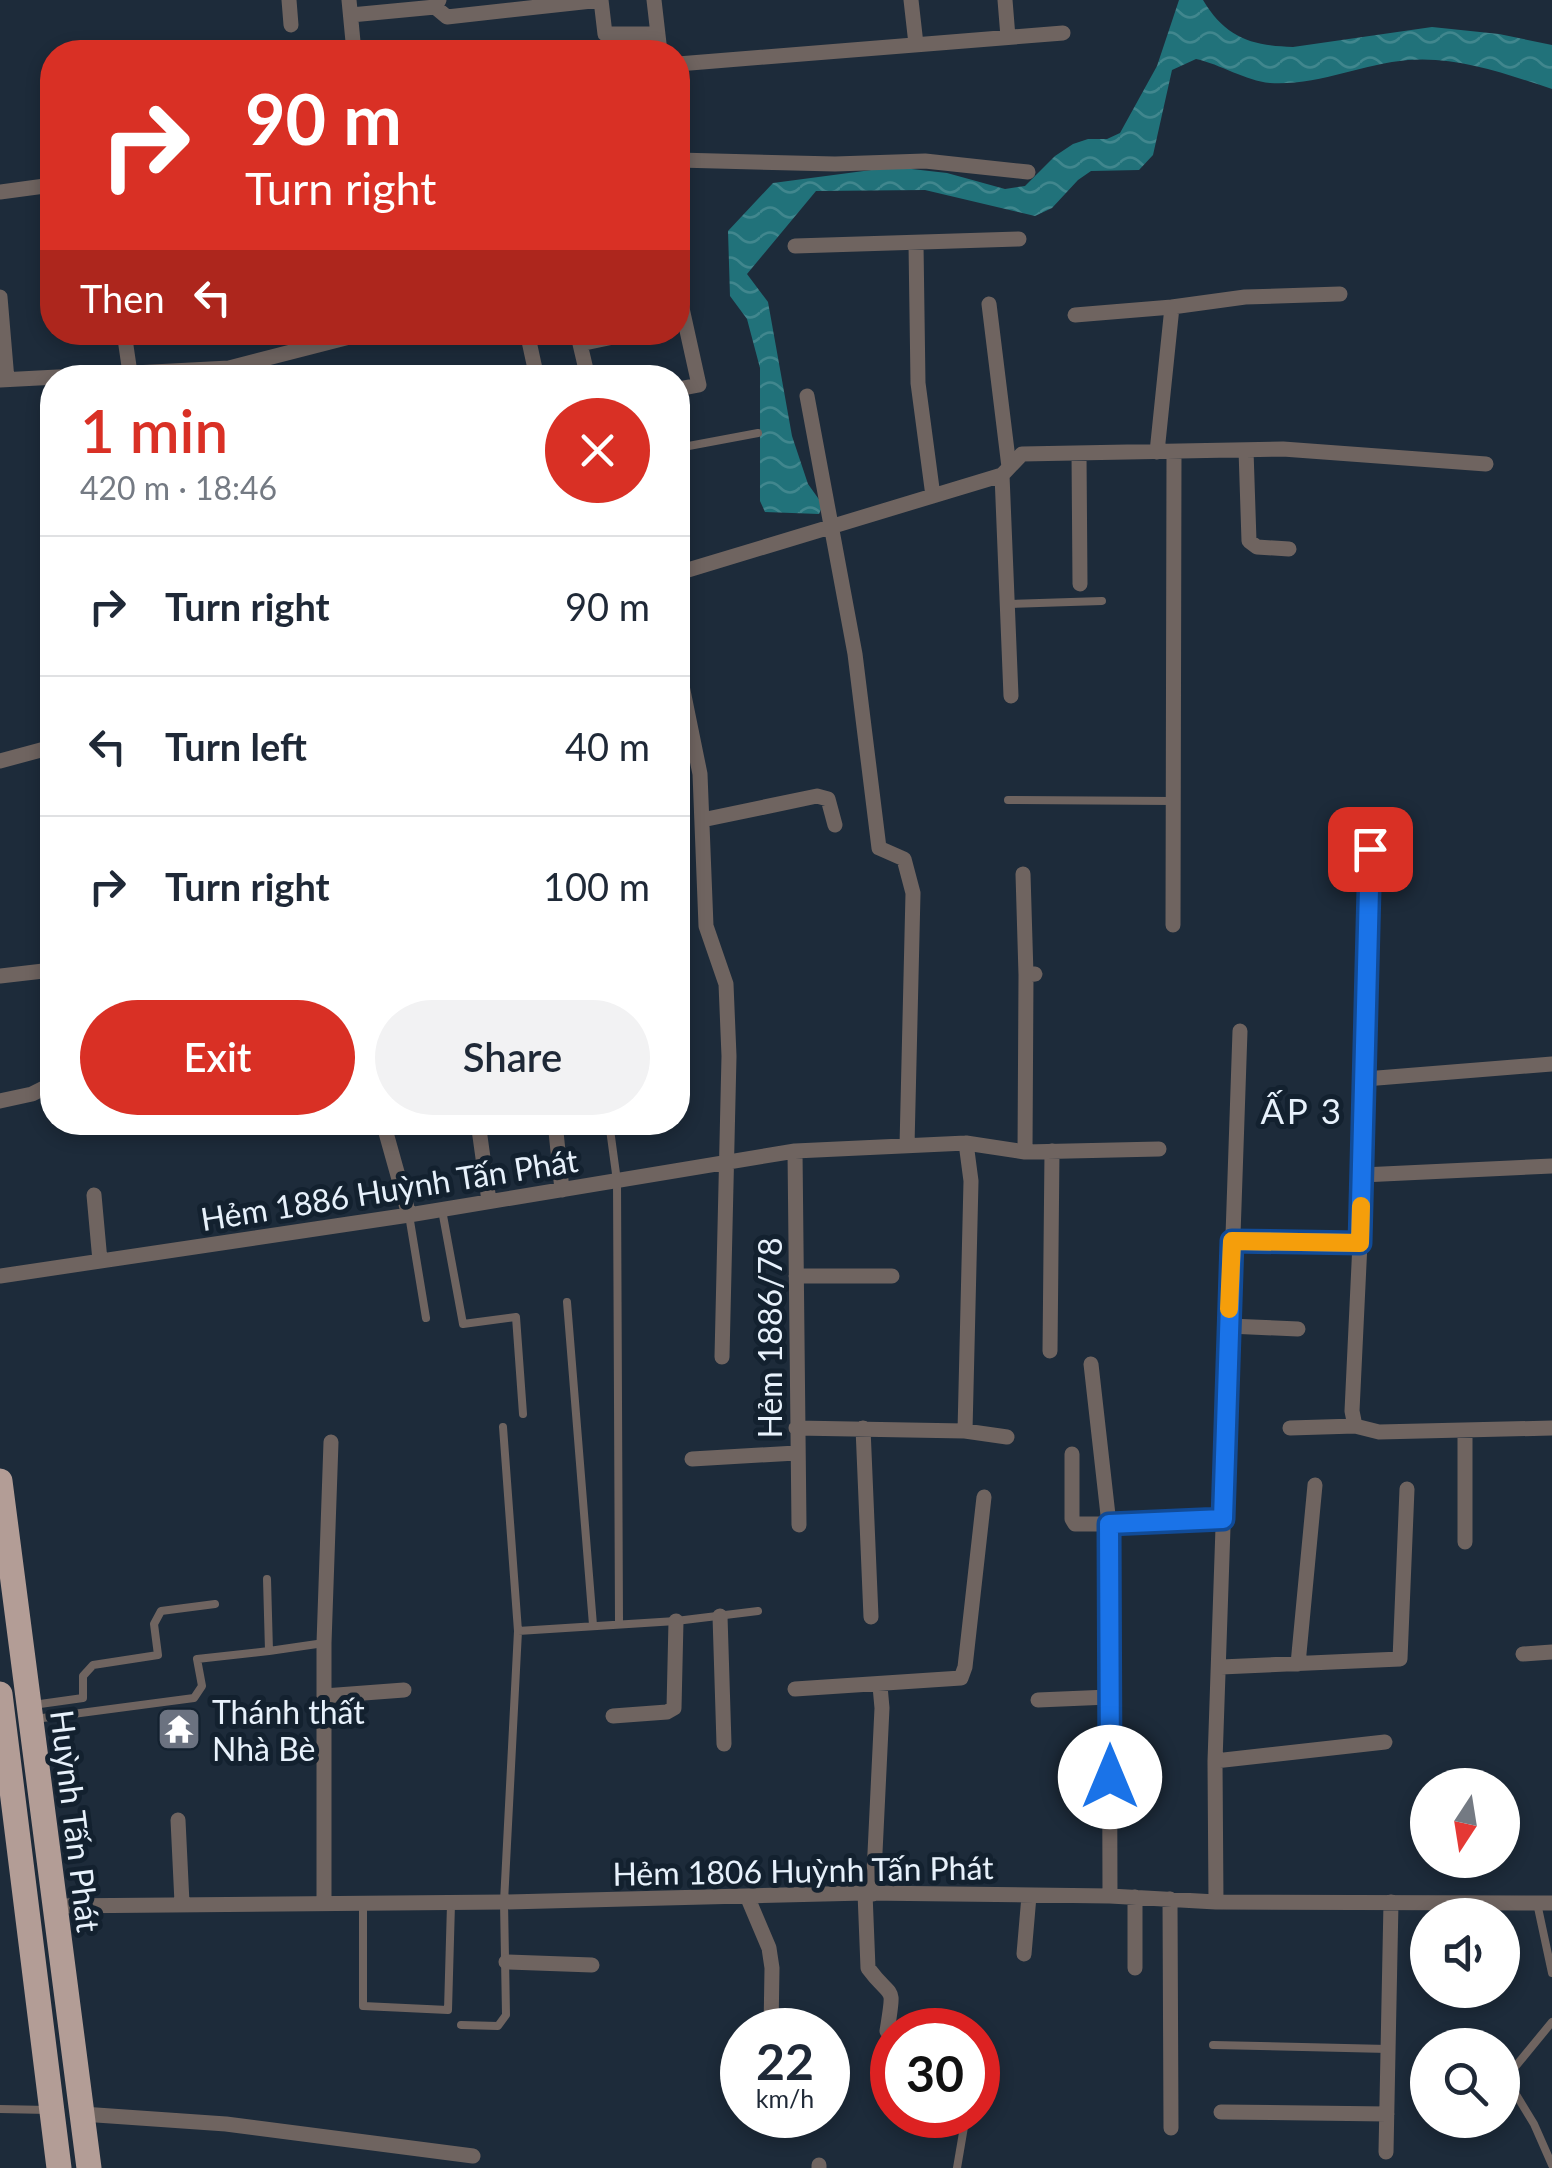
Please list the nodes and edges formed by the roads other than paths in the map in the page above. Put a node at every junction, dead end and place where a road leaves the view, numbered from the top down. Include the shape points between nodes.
1 (289, 0) edge
2 (601, 0) edge
3 (654, 0) edge
4 (911, 0) edge
5 (1005, 0) edge
6 (437, 3) edge
7 (350, 8) edge
8 (290, 25) dead end
9 (1063, 33) dead end
10 (658, 34) junction
11 (1008, 37) junction
12 (353, 40) edge
13 (659, 40) edge
14 (916, 44) junction
15 (690, 63) edge
16 (690, 160) edge
17 (1028, 172) dead end
18 (40, 187) edge
19 (0, 192) edge
20 (1019, 240) dead end
21 (916, 244) junction
22 (795, 246) dead end
23 (1340, 294) dead end
24 (0, 297) edge
25 (989, 304) dead end
26 (1172, 307) junction
27 (1075, 315) dead end
28 (329, 345) edge
29 (688, 345) edge
30 (267, 365) edge
31 (40, 378) edge
32 (4, 380) edge
33 (690, 387) edge
34 (807, 396) dead end
35 (758, 433) dead end
36 (690, 446) edge
37 (1246, 450) junction
38 (1157, 452) junction
39 (1174, 452) junction
40 (1079, 453) junction
41 (1486, 464) dead end
42 (1005, 471) junction
43 (933, 496) junction
44 (831, 526) junction
45 (1290, 548) dead end
46 (690, 569) edge
47 (1080, 584) dead end
48 (1102, 602) dead end
49 (1008, 604) junction
50 (1011, 696) dead end
51 (690, 724) edge
52 (40, 750) edge
53 (0, 761) edge
54 (1008, 800) dead end
55 (1173, 801) junction
56 (702, 820) junction
57 (835, 825) dead end
58 (1370, 849) dead end
59 (1023, 874) dead end
60 (1173, 926) dead end
61 (40, 971) edge
62 (0, 976) edge
63 (1240, 1031) dead end
64 (1552, 1064) edge
65 (1365, 1079) junction
66 (40, 1090) edge
67 (0, 1101) edge
68 (387, 1135) edge
69 (480, 1135) edge
70 (556, 1135) edge
71 (611, 1135) edge
72 (966, 1143) junction
73 (907, 1146) junction
74 (1159, 1149) dead end
75 (795, 1151) junction
76 (1024, 1152) junction
77 (1052, 1152) junction
78 (724, 1163) junction
79 (1552, 1166) edge
80 (1362, 1175) junction
81 (617, 1180) junction
82 (562, 1190) junction
83 (94, 1195) dead end
84 (489, 1201) junction
85 (442, 1210) junction
86 (409, 1215) junction
87 (1232, 1241) junction
88 (1360, 1243) junction
89 (100, 1261) junction
90 (0, 1276) edge
91 (796, 1276) junction
92 (892, 1276) dead end
93 (567, 1302) dead end
94 (426, 1318) dead end
95 (1229, 1326) junction
96 (1298, 1329) dead end
97 (1050, 1350) dead end
98 (722, 1357) dead end
99 (1092, 1364) dead end
100 (522, 1414) dead end
101 (1354, 1418) junction
102 (503, 1427) dead end
103 (796, 1428) junction
104 (863, 1428) junction
105 (1290, 1428) dead end
106 (1552, 1428) edge
107 (965, 1430) junction
108 (1465, 1430) junction
109 (1007, 1437) dead end
110 (331, 1442) dead end
111 (796, 1454) junction
112 (1072, 1454) dead end
113 (692, 1458) dead end
114 (0, 1481) edge
115 (1315, 1486) dead end
116 (1407, 1489) dead end
117 (984, 1497) dead end
118 (1223, 1519) junction
119 (1109, 1524) junction
120 (799, 1525) dead end
121 (1465, 1542) dead end
122 (267, 1579) dead end
123 (215, 1604) dead end
124 (758, 1611) dead end
125 (720, 1616) junction
126 (871, 1618) dead end
127 (676, 1621) junction
128 (620, 1622) junction
129 (594, 1626) junction
130 (518, 1631) junction
131 (324, 1642) junction
132 (268, 1650) junction
133 (1552, 1652) edge
134 (1522, 1654) dead end
135 (1298, 1664) junction
136 (1221, 1667) junction
137 (880, 1686) junction
138 (795, 1689) dead end
139 (404, 1690) dead end
140 (0, 1692) edge
141 (324, 1696) junction
142 (1109, 1697) junction
143 (1038, 1700) dead end
144 (28, 1704) junction
145 (613, 1716) dead end
146 (1385, 1742) dead end
147 (724, 1744) dead end
148 (1215, 1761) junction
149 (178, 1820) dead end
150 (869, 1894) junction
151 (747, 1896) junction
152 (1029, 1896) junction
153 (1110, 1896) junction
154 (1135, 1897) junction
155 (1170, 1899) junction
156 (324, 1902) junction
157 (362, 1902) junction
158 (452, 1902) junction
159 (504, 1902) junction
160 (1216, 1902) junction
161 (1391, 1902) junction
162 (1545, 1903) edge
163 (182, 1904) junction
164 (54, 1906) junction
165 (1024, 1954) dead end
166 (506, 1962) junction
167 (592, 1965) dead end
168 (1135, 1968) dead end
169 (1552, 1973) edge
170 (771, 2008) edge
171 (890, 2008) edge
172 (1552, 2022) edge
173 (462, 2025) dead end
174 (1214, 2045) dead end
175 (1388, 2049) junction
176 (0, 2109) edge
177 (52, 2110) junction
178 (1221, 2112) dead end
179 (82, 2114) junction
180 (1387, 2114) junction
181 (1172, 2128) dead end
182 (962, 2138) edge
183 (1386, 2152) dead end
184 (473, 2156) dead end
185 (1552, 2165) edge
186 (60, 2168) edge
187 (89, 2168) edge
188 (957, 2168) edge

1 - 8 street
2 - 6 street via 448,17
2 - 10 street via 605,34
3 - 10 street
4 - 14 street
5 - 11 street
6 - 7 street
7 - 12 street
9 - 11 street
10 - 13 street
11 - 14 street
14 - 15 street
16 - 17 street via 925,161
18 - 19 street
20 - 21 street
21 - 22 street
21 - 43 street via 918,383
23 - 26 street
24 - 32 street
25 - 42 street
26 - 27 street
26 - 38 street
28 - 30 street
29 - 33 street via 700,385
31 - 32 street
34 - 44 street
35 - 36 lane
37 - 39 street
37 - 41 street
37 - 45 street via 1249,541
38 - 39 street
38 - 40 street
39 - 55 street
40 - 42 street via 1022,454
40 - 47 street
42 - 43 street
42 - 49 street
43 - 44 street
44 - 46 street
44 - 73 street via 879,848 904,859 912,893
48 - 49 lane
49 - 50 street
51 - 56 street
52 - 53 street
54 - 55 lane
55 - 60 street
56 - 57 street via 817,796 828,799
56 - 78 street via 706,926 726,984
58 - 65 street
59 - 76 street via 1031,975
61 - 62 street
63 - 87 street
64 - 65 street
65 - 80 street
66 - 67 street
68 - 86 street
69 - 84 street
70 - 82 street
71 - 81 lane
72 - 73 street, Hẻm 1886 Huỳnh Tấn Phát
72 - 76 street, Hẻm 1886 Huỳnh Tấn Phát
72 - 107 street via 971,1182
73 - 75 street, Hẻm 1886 Huỳnh Tấn Phát
74 - 77 street, Hẻm 1886 Huỳnh Tấn Phát
75 - 78 street, Hẻm 1886 Huỳnh Tấn Phát
75 - 91 street, Hẻm 1886/78
76 - 77 street, Hẻm 1886 Huỳnh Tấn Phát
77 - 97 street
78 - 81 street, Hẻm 1886 Huỳnh Tấn Phát
78 - 98 street
79 - 80 street
80 - 88 street
81 - 82 street, Hẻm 1886 Huỳnh Tấn Phát
81 - 128 lane
82 - 84 street, Hẻm 1886 Huỳnh Tấn Phát
83 - 89 street
84 - 85 street, Hẻm 1886 Huỳnh Tấn Phát
85 - 86 street, Hẻm 1886 Huỳnh Tấn Phát
85 - 100 lane via 463,1324 516,1317
86 - 89 street, Hẻm 1886 Huỳnh Tấn Phát
86 - 94 lane
87 - 88 street
87 - 95 street
88 - 101 street
89 - 90 street, Hẻm 1886 Huỳnh Tấn Phát
91 - 92 street
91 - 103 street, Hẻm 1886/78
93 - 129 lane
95 - 96 street
95 - 118 street
99 - 119 street
101 - 105 street
101 - 108 street via 1380,1432
102 - 130 lane
103 - 104 street
103 - 111 street, Hẻm 1886/78
104 - 107 street
104 - 126 street
106 - 108 street
107 - 109 street
108 - 121 street
110 - 131 street
111 - 113 street
111 - 120 street, Hẻm 1886/78
112 - 119 street via 1072,1519
114 - 144 main road, Huỳnh Tấn Phát
115 - 135 street
116 - 135 street via 1400,1659
117 - 137 street via 964,1674
118 - 119 street
118 - 136 street
119 - 142 street
122 - 132 lane
123 - 144 lane via 161,1611 154,1624 158,1655 93,1665 82,1676 83,1698
124 - 125 lane
125 - 127 lane
125 - 147 street
127 - 128 lane
127 - 145 street via 674,1708
128 - 129 lane
129 - 130 lane
130 - 159 lane
131 - 132 lane
131 - 141 street
132 - 144 lane via 197,1659 202,1686 194,1698
133 - 134 street
135 - 136 street
136 - 148 street
137 - 138 street
137 - 150 street
139 - 141 street
140 - 144 street
140 - 177 main road, Huỳnh Tấn Phát
141 - 156 street
142 - 143 street
142 - 153 street
144 - 164 main road, Huỳnh Tấn Phát
146 - 148 street
148 - 160 street
149 - 163 street
150 - 151 street, Hẻm 1806 Huỳnh Tấn Phát
150 - 152 street, Hẻm 1806 Huỳnh Tấn Phát
150 - 171 street via 868,1968 889,1988
151 - 159 street, Hẻm 1806 Huỳnh Tấn Phát
151 - 170 street via 769,1948
152 - 153 street, Hẻm 1806 Huỳnh Tấn Phát
152 - 165 street
153 - 154 street, Hẻm 1806 Huỳnh Tấn Phát
154 - 155 street, Hẻm 1806 Huỳnh Tấn Phát
154 - 168 street
155 - 160 street, Hẻm 1806 Huỳnh Tấn Phát
155 - 181 street
156 - 157 street, Hẻm 1806 Huỳnh Tấn Phát
156 - 163 street, Hẻm 1806 Huỳnh Tấn Phát
157 - 158 street, Hẻm 1806 Huỳnh Tấn Phát
157 - 158 lane via 363,2006 448,2010
158 - 159 street, Hẻm 1806 Huỳnh Tấn Phát
159 - 166 lane
160 - 161 street, Hẻm 1806 Huỳnh Tấn Phát
161 - 162 street, Hẻm 1806 Huỳnh Tấn Phát
161 - 175 street
162 - 169 lane
163 - 164 street, Hẻm 1806 Huỳnh Tấn Phát
164 - 179 main road, Huỳnh Tấn Phát
166 - 167 street
166 - 173 lane via 504,2022
172 - 185 lane via 1506,2078
174 - 175 lane
175 - 180 street
176 - 177 lane
177 - 186 main road, Huỳnh Tấn Phát
178 - 180 street
179 - 184 street via 226,2124
179 - 187 main road, Huỳnh Tấn Phát
180 - 183 street
182 - 188 lane

